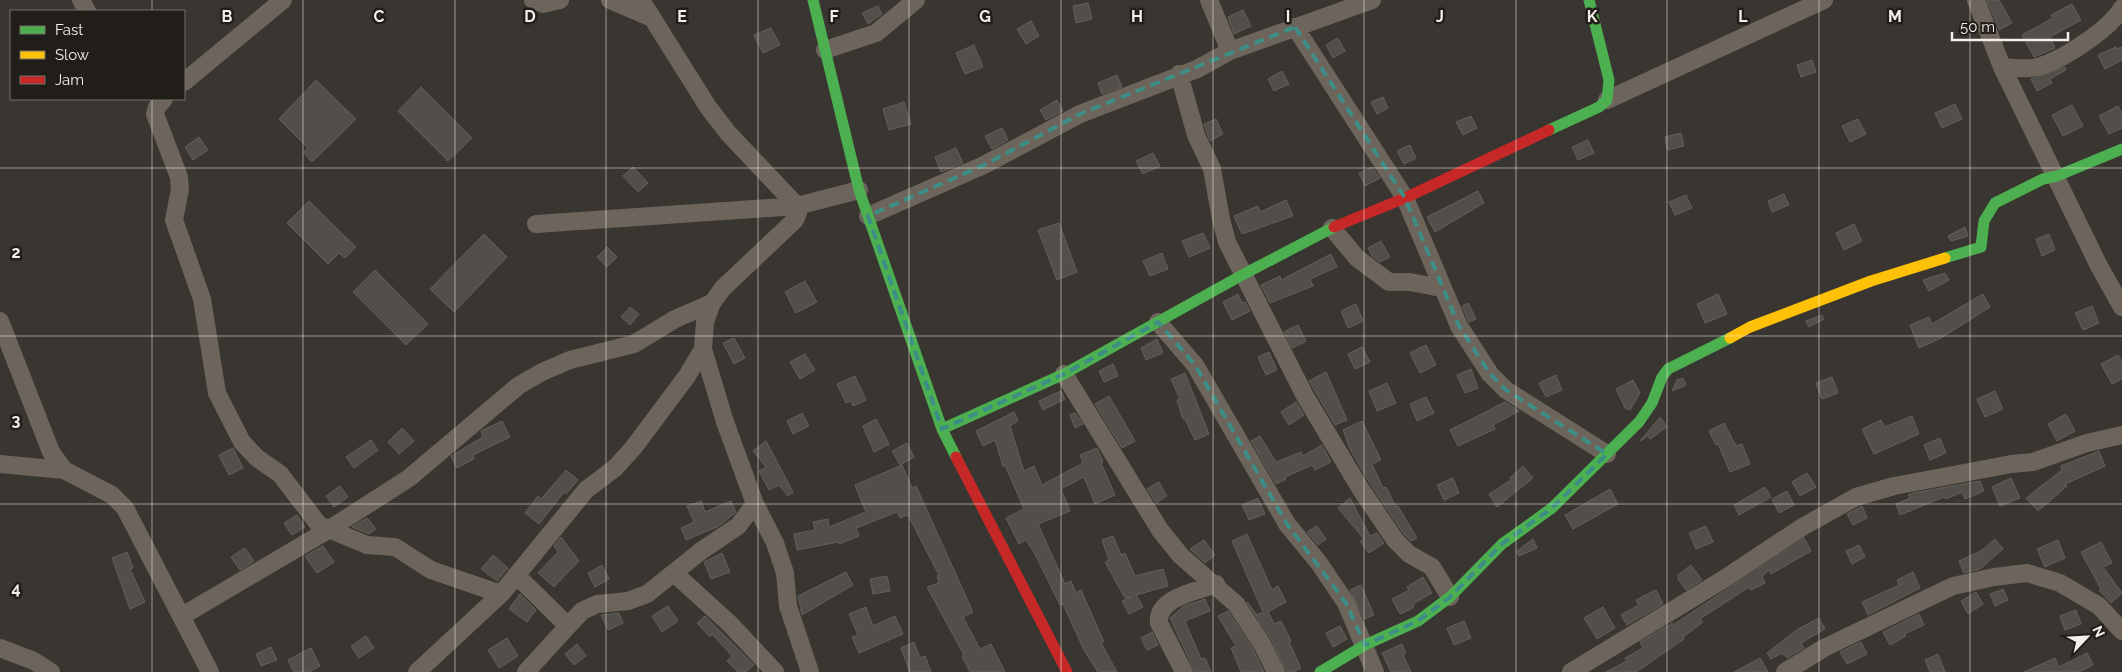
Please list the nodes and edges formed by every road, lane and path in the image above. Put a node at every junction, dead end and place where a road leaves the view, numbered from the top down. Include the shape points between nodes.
1 (283, 0) edge
2 (533, 0) edge
3 (560, 0) edge
4 (610, 0) edge
5 (641, 0) edge
6 (813, 0) edge
7 (916, 0) edge
8 (1209, 0) edge
9 (1372, 0) edge
10 (1589, 0) edge
11 (1824, 0) edge
12 (1976, 0) edge
13 (1336, 6) edge
14 (2122, 8) edge
15 (652, 18) junction
16 (1296, 27) junction
17 (825, 50) junction
18 (1230, 51) junction
19 (2002, 67) junction
20 (1179, 74) junction
21 (185, 81) edge
22 (1607, 100) junction
23 (158, 102) edge
24 (2122, 149) edge
25 (2057, 176) junction
26 (859, 190) junction
27 (1404, 198) junction
28 (797, 206) junction
29 (868, 216) junction
30 (536, 224) dead end
31 (1332, 228) junction
32 (1244, 274) junction
33 (1441, 288) junction
34 (712, 303) junction
35 (2122, 307) edge
36 (0, 321) edge
37 (1158, 322) junction
38 (703, 349) junction
39 (1064, 374) junction
40 (942, 429) junction
41 (2122, 435) edge
42 (1607, 454) junction
43 (0, 464) edge
44 (64, 470) junction
45 (754, 504) junction
46 (328, 530) junction
47 (674, 573) junction
48 (516, 575) junction
49 (1216, 584) junction
50 (501, 594) junction
51 (1450, 597) junction
52 (182, 616) junction
53 (568, 626) junction
54 (2122, 631) edge
55 (1365, 645) junction
56 (0, 648) edge
57 (51, 672) edge
58 (210, 672) edge
59 (417, 672) edge
60 (526, 672) edge
61 (775, 672) edge
62 (810, 672) edge
63 (1067, 672) edge
64 (1184, 672) edge
65 (1276, 672) edge
66 (1320, 672) edge
67 (1375, 672) edge
68 (1571, 672) edge
69 (1785, 672) edge

1 - 21 street
2 - 3 street via 543,4
4 - 15 street
5 - 15 street
6 - 17 street
7 - 17 street via 886,27
8 - 18 street
9 - 13 street
10 - 22 street via 1609,80
11 - 22 street
12 - 19 street
13 - 16 street
14 - 19 street via 2109,24 2068,53 2036,68
15 - 28 street via 728,133
16 - 18 street
16 - 27 street
17 - 26 street
18 - 20 street
19 - 25 street
20 - 29 street via 1080,114 984,165
20 - 32 street via 1196,135 1212,170 1228,242
22 - 27 street via 1599,107
23 - 46 street via 155,114 179,177 174,220 202,299 217,393 242,442 257,458 280,474 319,525
24 - 25 street
25 - 35 street
25 - 42 street via 2042,179 1995,203 1984,221 1981,247 1871,281 1758,324 1668,368 1639,422
26 - 28 street
26 - 29 street
27 - 31 street
27 - 33 street
28 - 30 street
28 - 34 street via 795,220 723,288
29 - 40 street
31 - 32 street
31 - 33 street via 1358,258 1389,282
32 - 37 street
32 - 51 street via 1305,396 1360,488 1395,540 1409,554 1432,566
33 - 42 street via 1459,326 1490,374 1506,390
34 - 38 street via 705,322
34 - 46 street via 675,319 634,344 570,360 518,386 409,478
36 - 44 street via 50,452
37 - 39 street
37 - 55 street via 1195,365 1287,524 1346,603
38 - 45 street via 724,422
38 - 48 street via 634,447 615,468 586,490
39 - 40 street
39 - 49 street via 1160,530 1181,556
40 - 63 street
41 - 68 street via 2087,443 2033,462 1939,477 1856,497
42 - 51 street via 1552,508 1502,544
43 - 44 street
44 - 52 street via 112,495 126,508
45 - 47 street via 738,526 701,550
45 - 62 street via 775,543 785,573 788,606
46 - 50 street via 367,545 395,547 431,570
46 - 52 street
47 - 53 street via 647,594 597,604 582,611
47 - 61 street via 730,624
48 - 50 street
48 - 53 street
49 - 64 street via 1171,602 1162,607 1158,615
49 - 65 street via 1236,604
50 - 59 street
51 - 55 street via 1418,621
52 - 58 street
53 - 60 street
54 - 69 street via 2100,606 2060,582 2027,573 1994,577 1953,586 1824,648
55 - 66 street
55 - 67 street
56 - 57 street via 34,661

